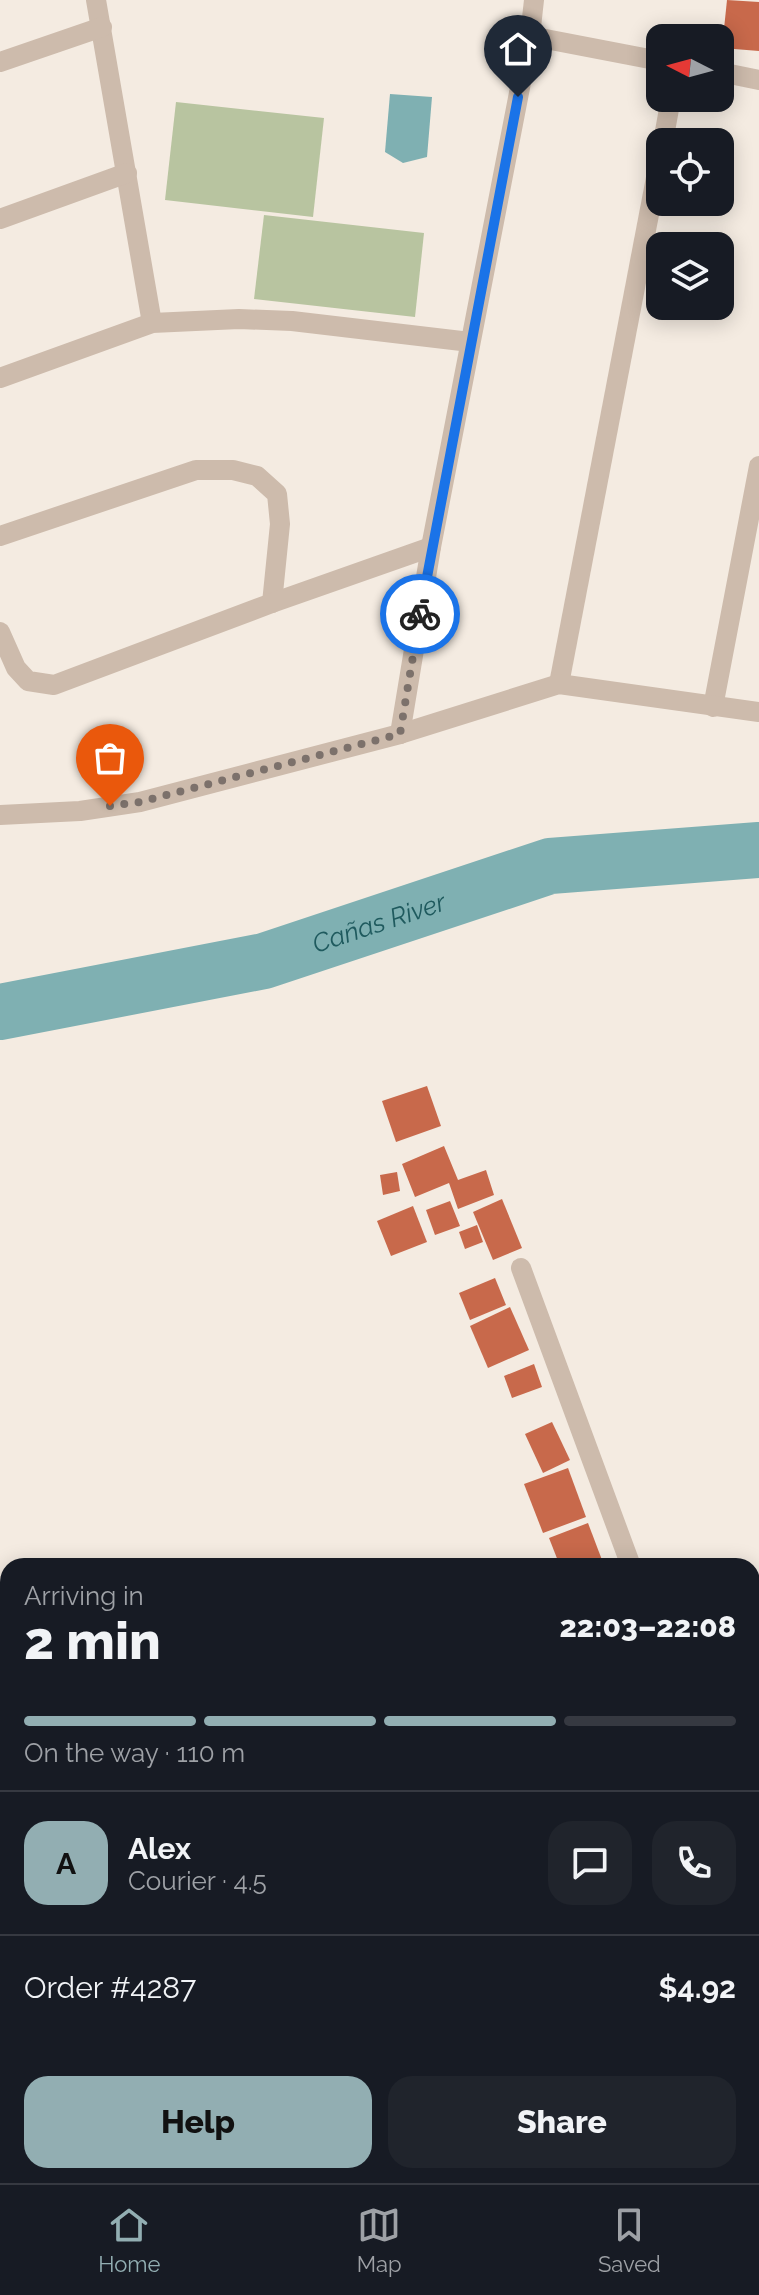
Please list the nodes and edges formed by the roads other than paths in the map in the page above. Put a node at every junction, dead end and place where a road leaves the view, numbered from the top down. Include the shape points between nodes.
1 (96, 0) edge
2 (534, 0) edge
3 (102, 27) junction
4 (530, 36) junction
5 (646, 58) edge
6 (0, 62) edge
7 (734, 75) edge
8 (759, 80) edge
9 (127, 173) junction
10 (649, 216) edge
11 (0, 219) edge
12 (152, 323) junction
13 (470, 342) junction
14 (0, 378) edge
15 (759, 466) edge
16 (0, 536) edge
17 (431, 547) junction
18 (272, 603) junction
19 (0, 632) edge
20 (559, 684) junction
21 (713, 707) junction
22 (759, 712) edge
23 (400, 734) junction
24 (0, 815) edge
25 (521, 1268) dead end
26 (628, 1558) edge

1 - 3 street
2 - 4 street
3 - 6 street
3 - 9 street
4 - 5 street
4 - 13 street
7 - 8 street
9 - 11 street
9 - 12 street
10 - 20 street
12 - 13 street via 292,321
12 - 14 street
13 - 17 street
15 - 21 street
16 - 18 street via 196,470 233,470 257,476 277,494 280,524
17 - 18 street
17 - 23 street
18 - 19 street via 54,685 28,681
20 - 21 street
20 - 23 street
21 - 22 street
23 - 24 street via 140,802
25 - 26 street

